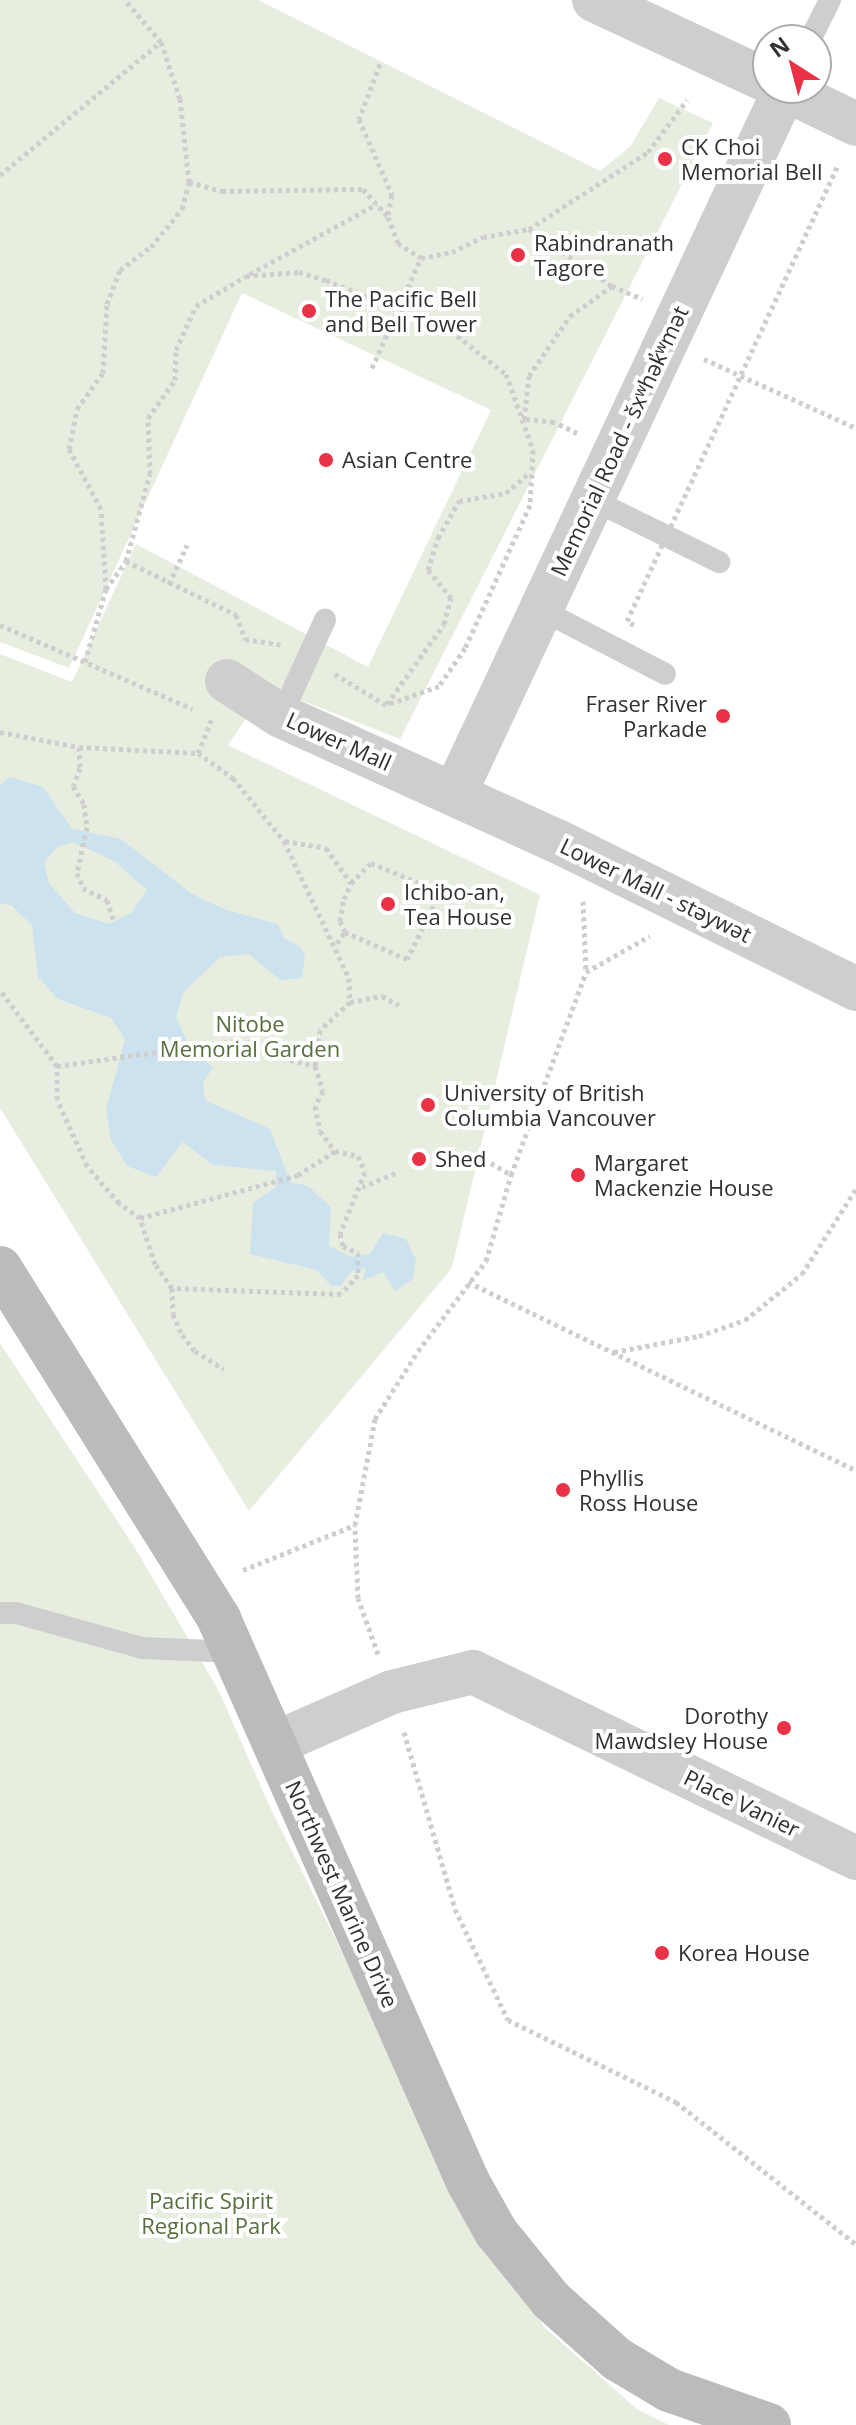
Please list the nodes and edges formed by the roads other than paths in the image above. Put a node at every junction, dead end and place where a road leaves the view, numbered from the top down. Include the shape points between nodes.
1 (594, 0) edge
2 (830, 0) edge
3 (818, 24) edge
4 (752, 74) edge
5 (772, 104) edge
6 (815, 104) edge
7 (856, 124) edge
8 (591, 499) junction
9 (719, 562) dead end
10 (550, 614) junction
11 (325, 620) dead end
12 (665, 674) dead end
13 (220, 699) road end
14 (281, 716) junction
15 (455, 793) junction
16 (856, 989) edge
17 (0, 1268) edge
18 (0, 1613) edge
19 (234, 1652) junction
20 (276, 1743) junction
21 (856, 1858) edge
22 (769, 2425) edge

1 - 4 street
2 - 3 lane
5 - 8 street, Memorial Road - šxʷhək̓ʷmət
6 - 7 street
8 - 9 lane
8 - 10 street, Memorial Road - šxʷhək̓ʷmət
10 - 12 lane
10 - 15 street, Memorial Road - šxʷhək̓ʷmət
11 - 14 lane
13 - 14 street, Lower Mall
14 - 15 street, Lower Mall
15 - 16 street, Lower Mall - stəywət
17 - 19 street, Northwest Marine Drive via 219,1619
18 - 19 lane via 142,1648
19 - 20 street, Northwest Marine Drive
20 - 21 street, Place Vanier via 392,1692 473,1672
20 - 22 street, Northwest Marine Drive via 468,2182 496,2232 551,2300 617,2359 669,2390

